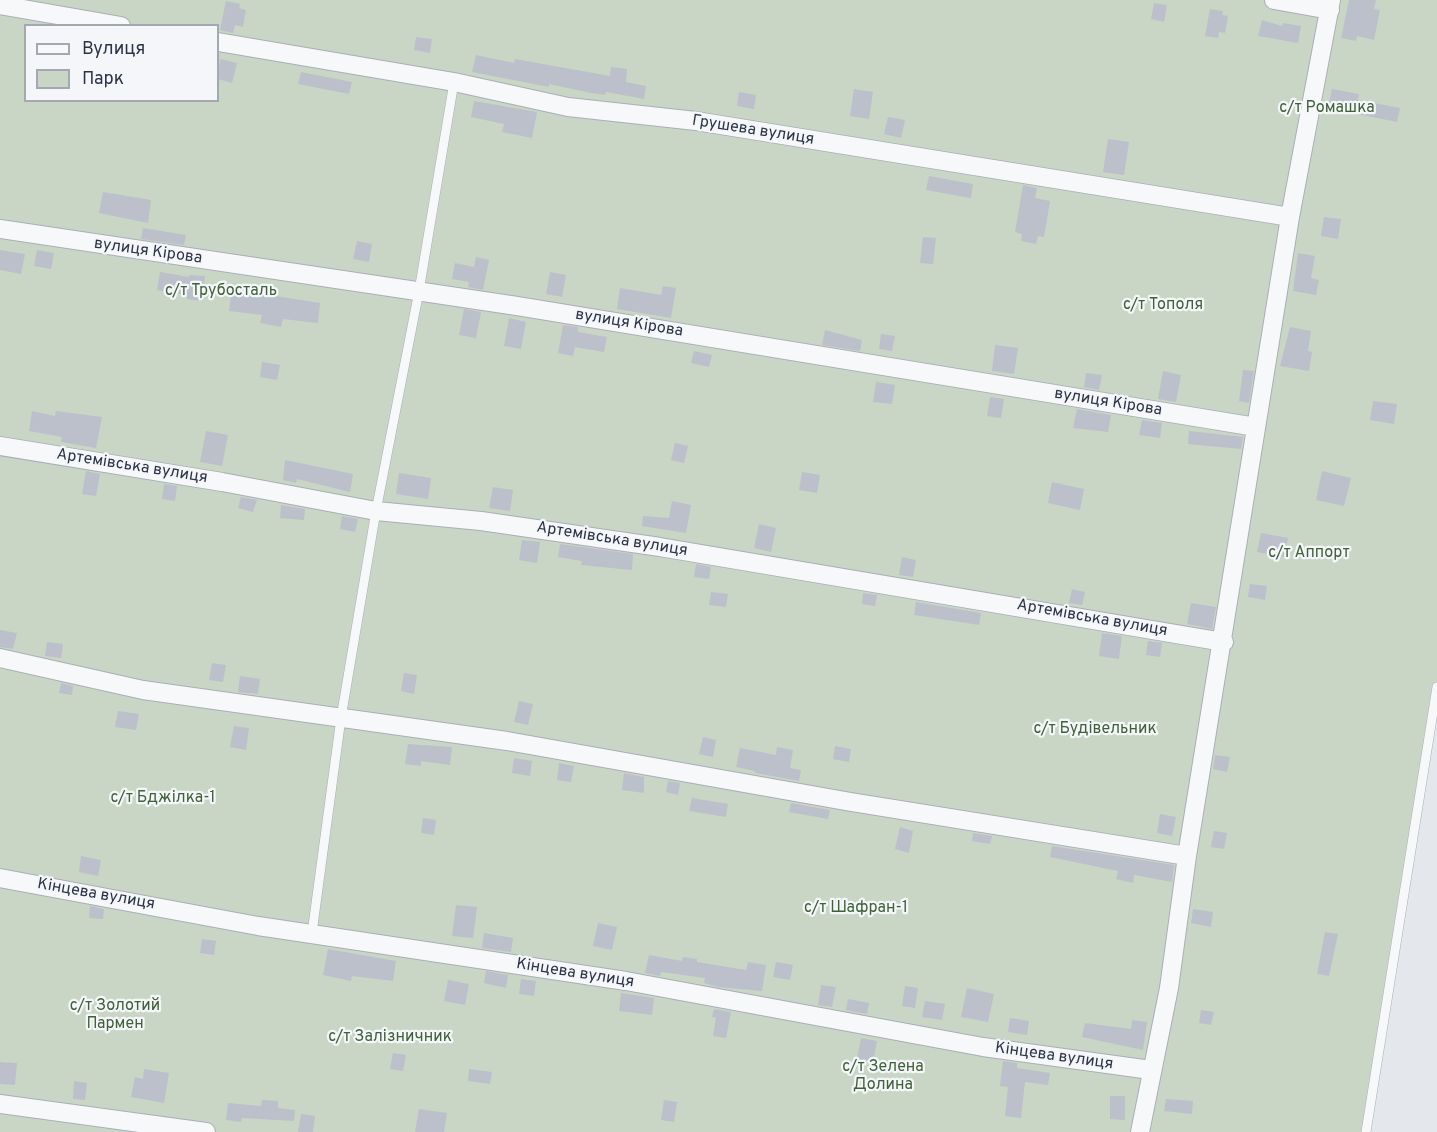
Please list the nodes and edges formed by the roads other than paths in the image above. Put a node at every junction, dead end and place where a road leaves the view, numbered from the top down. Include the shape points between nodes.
1 (1274, 0) edge
2 (0, 5) edge
3 (1331, 5) edge
4 (110, 24) edge
5 (219, 42) edge
6 (454, 82) junction
7 (1290, 217) junction
8 (0, 229) edge
9 (419, 291) junction
10 (1256, 427) junction
11 (0, 446) edge
12 (376, 511) junction
13 (1224, 642) junction
14 (0, 658) edge
15 (1437, 687) edge
16 (341, 718) junction
17 (1187, 856) junction
18 (0, 878) edge
19 (312, 933) junction
20 (1151, 1070) junction
21 (0, 1104) edge
22 (206, 1132) edge
23 (1140, 1132) edge
24 (1366, 1132) edge

1 - 3 street
2 - 4 street
3 - 7 street
5 - 6 street, Грушева вулиця
6 - 7 street, Грушева вулиця via 568,107 696,122
6 - 9 lane
7 - 10 street
8 - 9 street, вулиця Кірова
9 - 10 street, вулиця Кірова
9 - 12 lane
10 - 13 street
11 - 12 street, Артемівська вулиця
12 - 13 street, Артемівська вулиця via 480,521 660,547
12 - 16 lane
13 - 17 street
14 - 16 street via 143,690
15 - 24 lane
16 - 17 street via 507,741
16 - 19 lane
17 - 20 street via 1169,988
18 - 19 street, Кінцева вулиця
19 - 20 street, Кінцева вулиця via 626,981 983,1047
20 - 23 street
21 - 22 street

